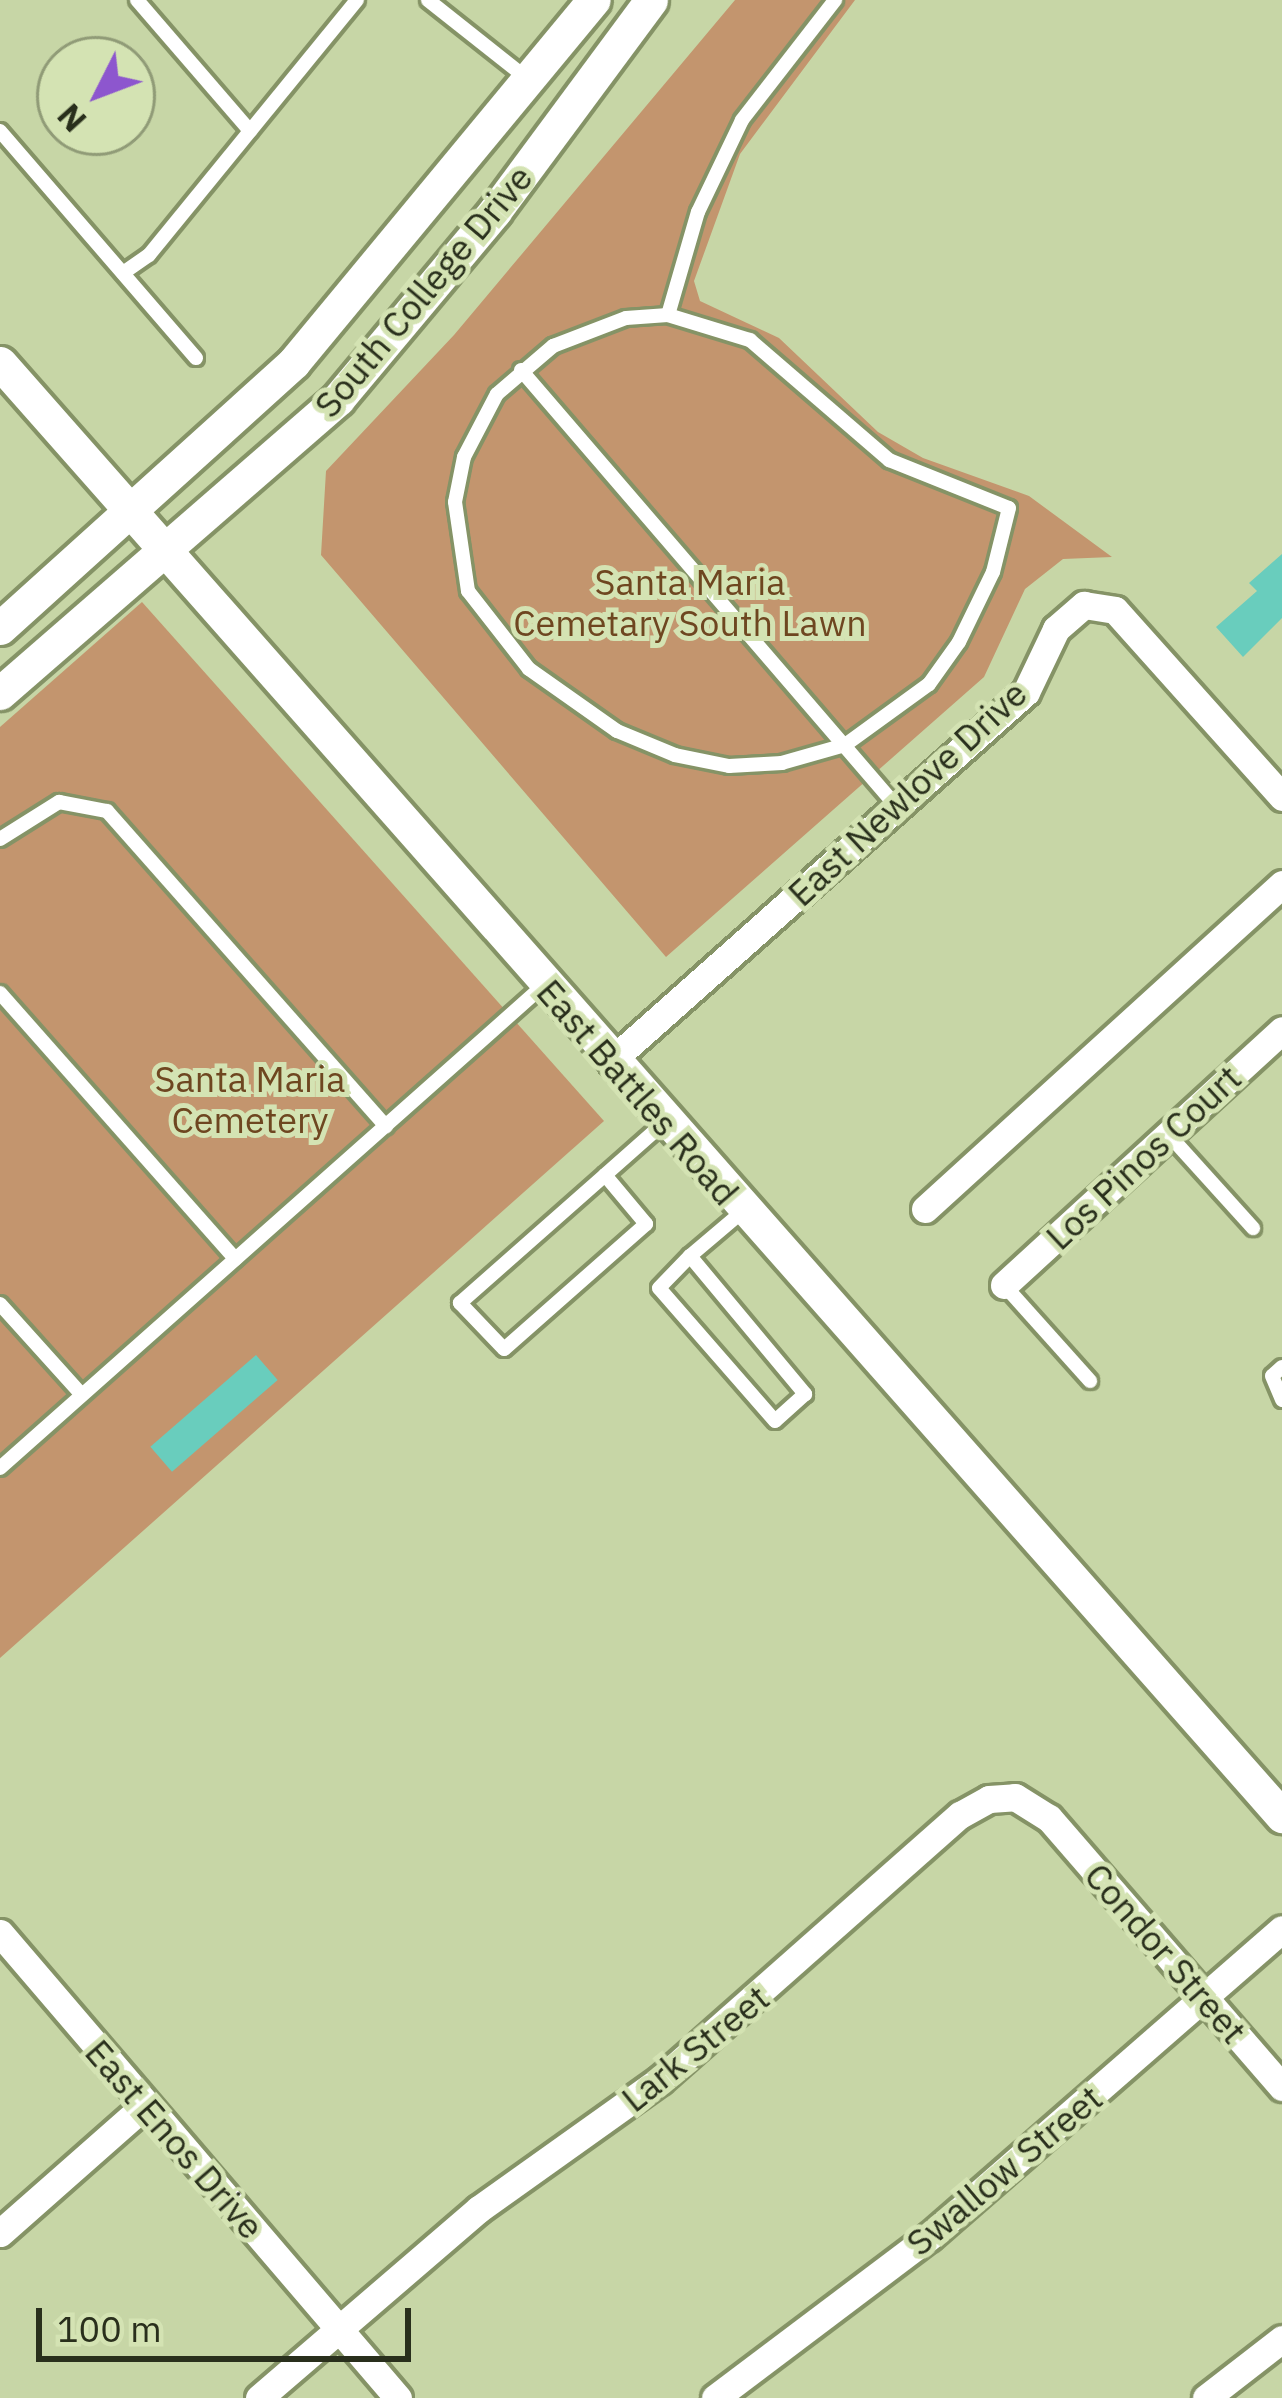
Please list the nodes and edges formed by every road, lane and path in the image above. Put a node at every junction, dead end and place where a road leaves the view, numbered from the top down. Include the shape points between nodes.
1 (137, 0) edge
2 (357, 0) edge
3 (428, 0) edge
4 (593, 0) edge
5 (651, 0) edge
6 (835, 0) edge
7 (529, 80) junction
8 (0, 131) edge
9 (250, 131) junction
10 (123, 273) junction
11 (668, 315) junction
12 (196, 358) dead end
13 (0, 363) edge
14 (520, 370) junction
15 (129, 510) junction
16 (166, 552) junction
17 (0, 628) edge
18 (0, 693) edge
19 (845, 745) junction
20 (1282, 797) edge
21 (898, 806) junction
22 (0, 839) edge
23 (1282, 884) edge
24 (544, 985) junction
25 (0, 993) edge
26 (1282, 1030) edge
27 (611, 1061) junction
28 (665, 1122) junction
29 (386, 1126) junction
30 (1168, 1134) junction
31 (605, 1175) junction
32 (925, 1209) dead end
33 (743, 1211) junction
34 (1253, 1228) dead end
35 (690, 1256) junction
36 (235, 1259) junction
37 (1004, 1285) joint
38 (0, 1304) edge
39 (1282, 1366) edge
40 (1090, 1381) dead end
41 (82, 1396) junction
42 (1282, 1400) edge
43 (0, 1468) edge
44 (1282, 1816) edge
45 (1049, 1818) joint
46 (1282, 1929) edge
47 (0, 1934) edge
48 (1205, 1997) junction
49 (1282, 2087) edge
50 (145, 2105) junction
51 (0, 2233) edge
52 (338, 2327) junction
53 (1282, 2339) edge
54 (259, 2398) edge
55 (398, 2398) edge
56 (715, 2398) edge
57 (1206, 2398) edge

1 - 9 lane
2 - 9 lane
3 - 7 lane
4 - 7 street, South College Drive
5 - 16 street, South College Drive via 392,339 291,445
6 - 11 lane via 733,137 698,212
7 - 15 street, South College Drive via 348,305
8 - 10 lane
9 - 10 lane via 149,255
10 - 12 lane
11 - 14 lane via 590,328
11 - 19 lane via 750,340 890,460 1009,508 993,572 959,642 929,684
13 - 15 street, East Battles Road
14 - 19 lane
14 - 19 lane via 478,422 455,502 468,591 496,636 616,731 675,755 729,766 782,763
15 - 16 street, East Battles Road
15 - 17 street, South College Drive
16 - 18 street, South College Drive
16 - 24 street, East Battles Road
19 - 21 lane
20 - 21 street, East Newlove Drive via 1115,610 1084,605 1056,628 1026,692
21 - 27 street, East Newlove Drive
22 - 29 lane via 58,802 107,811
23 - 32 street
24 - 27 street, East Battles Road
24 - 29 lane
25 - 36 lane
26 - 30 street, Los Pinos Court
27 - 28 street, East Battles Road
28 - 31 lane
28 - 33 street, East Battles Road
29 - 36 lane
30 - 34 lane
30 - 37 street, Los Pinos Court
31 - 31 lane via 460,1303 504,1349 646,1224
33 - 35 lane
33 - 44 street, East Battles Road
35 - 35 lane via 659,1288 776,1420 806,1394
36 - 41 lane
37 - 40 lane
38 - 41 lane
39 - 42 lane via 1272,1376
41 - 43 lane
45 - 48 street, Condor Street
45 - 52 street, Lark Street via 1002,1796 960,1815 660,2080 479,2209
46 - 48 street, Swallow Street
47 - 50 street, East Enos Drive
48 - 49 street, Condor Street
48 - 56 street, Swallow Street via 929,2237
50 - 51 street
50 - 52 street, East Enos Drive
52 - 54 street, Lark Street
52 - 55 street, East Enos Drive
53 - 57 street

